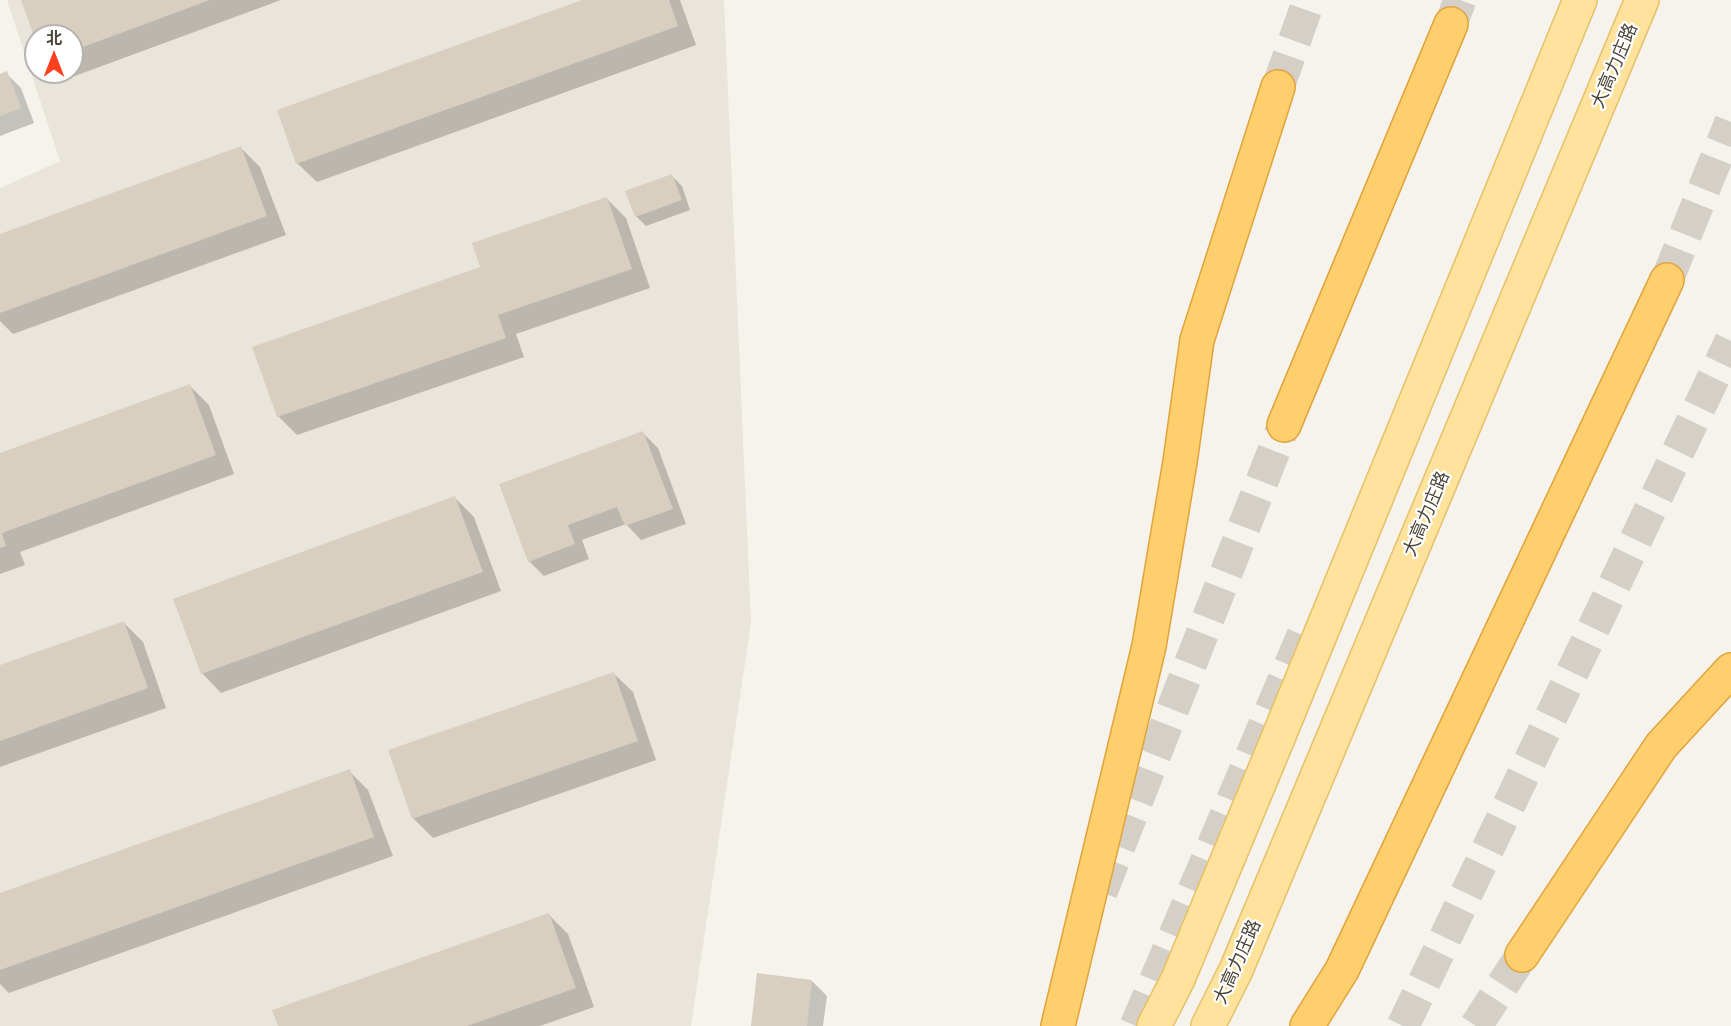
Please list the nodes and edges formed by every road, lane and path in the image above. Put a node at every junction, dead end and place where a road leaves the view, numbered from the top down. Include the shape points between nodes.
1 (1580, 0) edge
2 (1642, 0) edge
3 (1451, 24) tunnel mouth
4 (1278, 87) tunnel mouth
5 (1667, 280) tunnel mouth
6 (1284, 425) tunnel mouth
7 (1731, 670) edge
8 (1522, 956) tunnel mouth
9 (1058, 1026) edge
10 (1154, 1026) edge
11 (1208, 1026) edge
12 (1307, 1026) edge

1 - 10 main road via 1269,760 1178,979
2 - 11 main road, 大高力庄路 via 1236,970
3 - 6 highway
4 - 9 highway via 1197,340 1149,646
5 - 12 highway via 1342,970
7 - 8 highway via 1661,746

